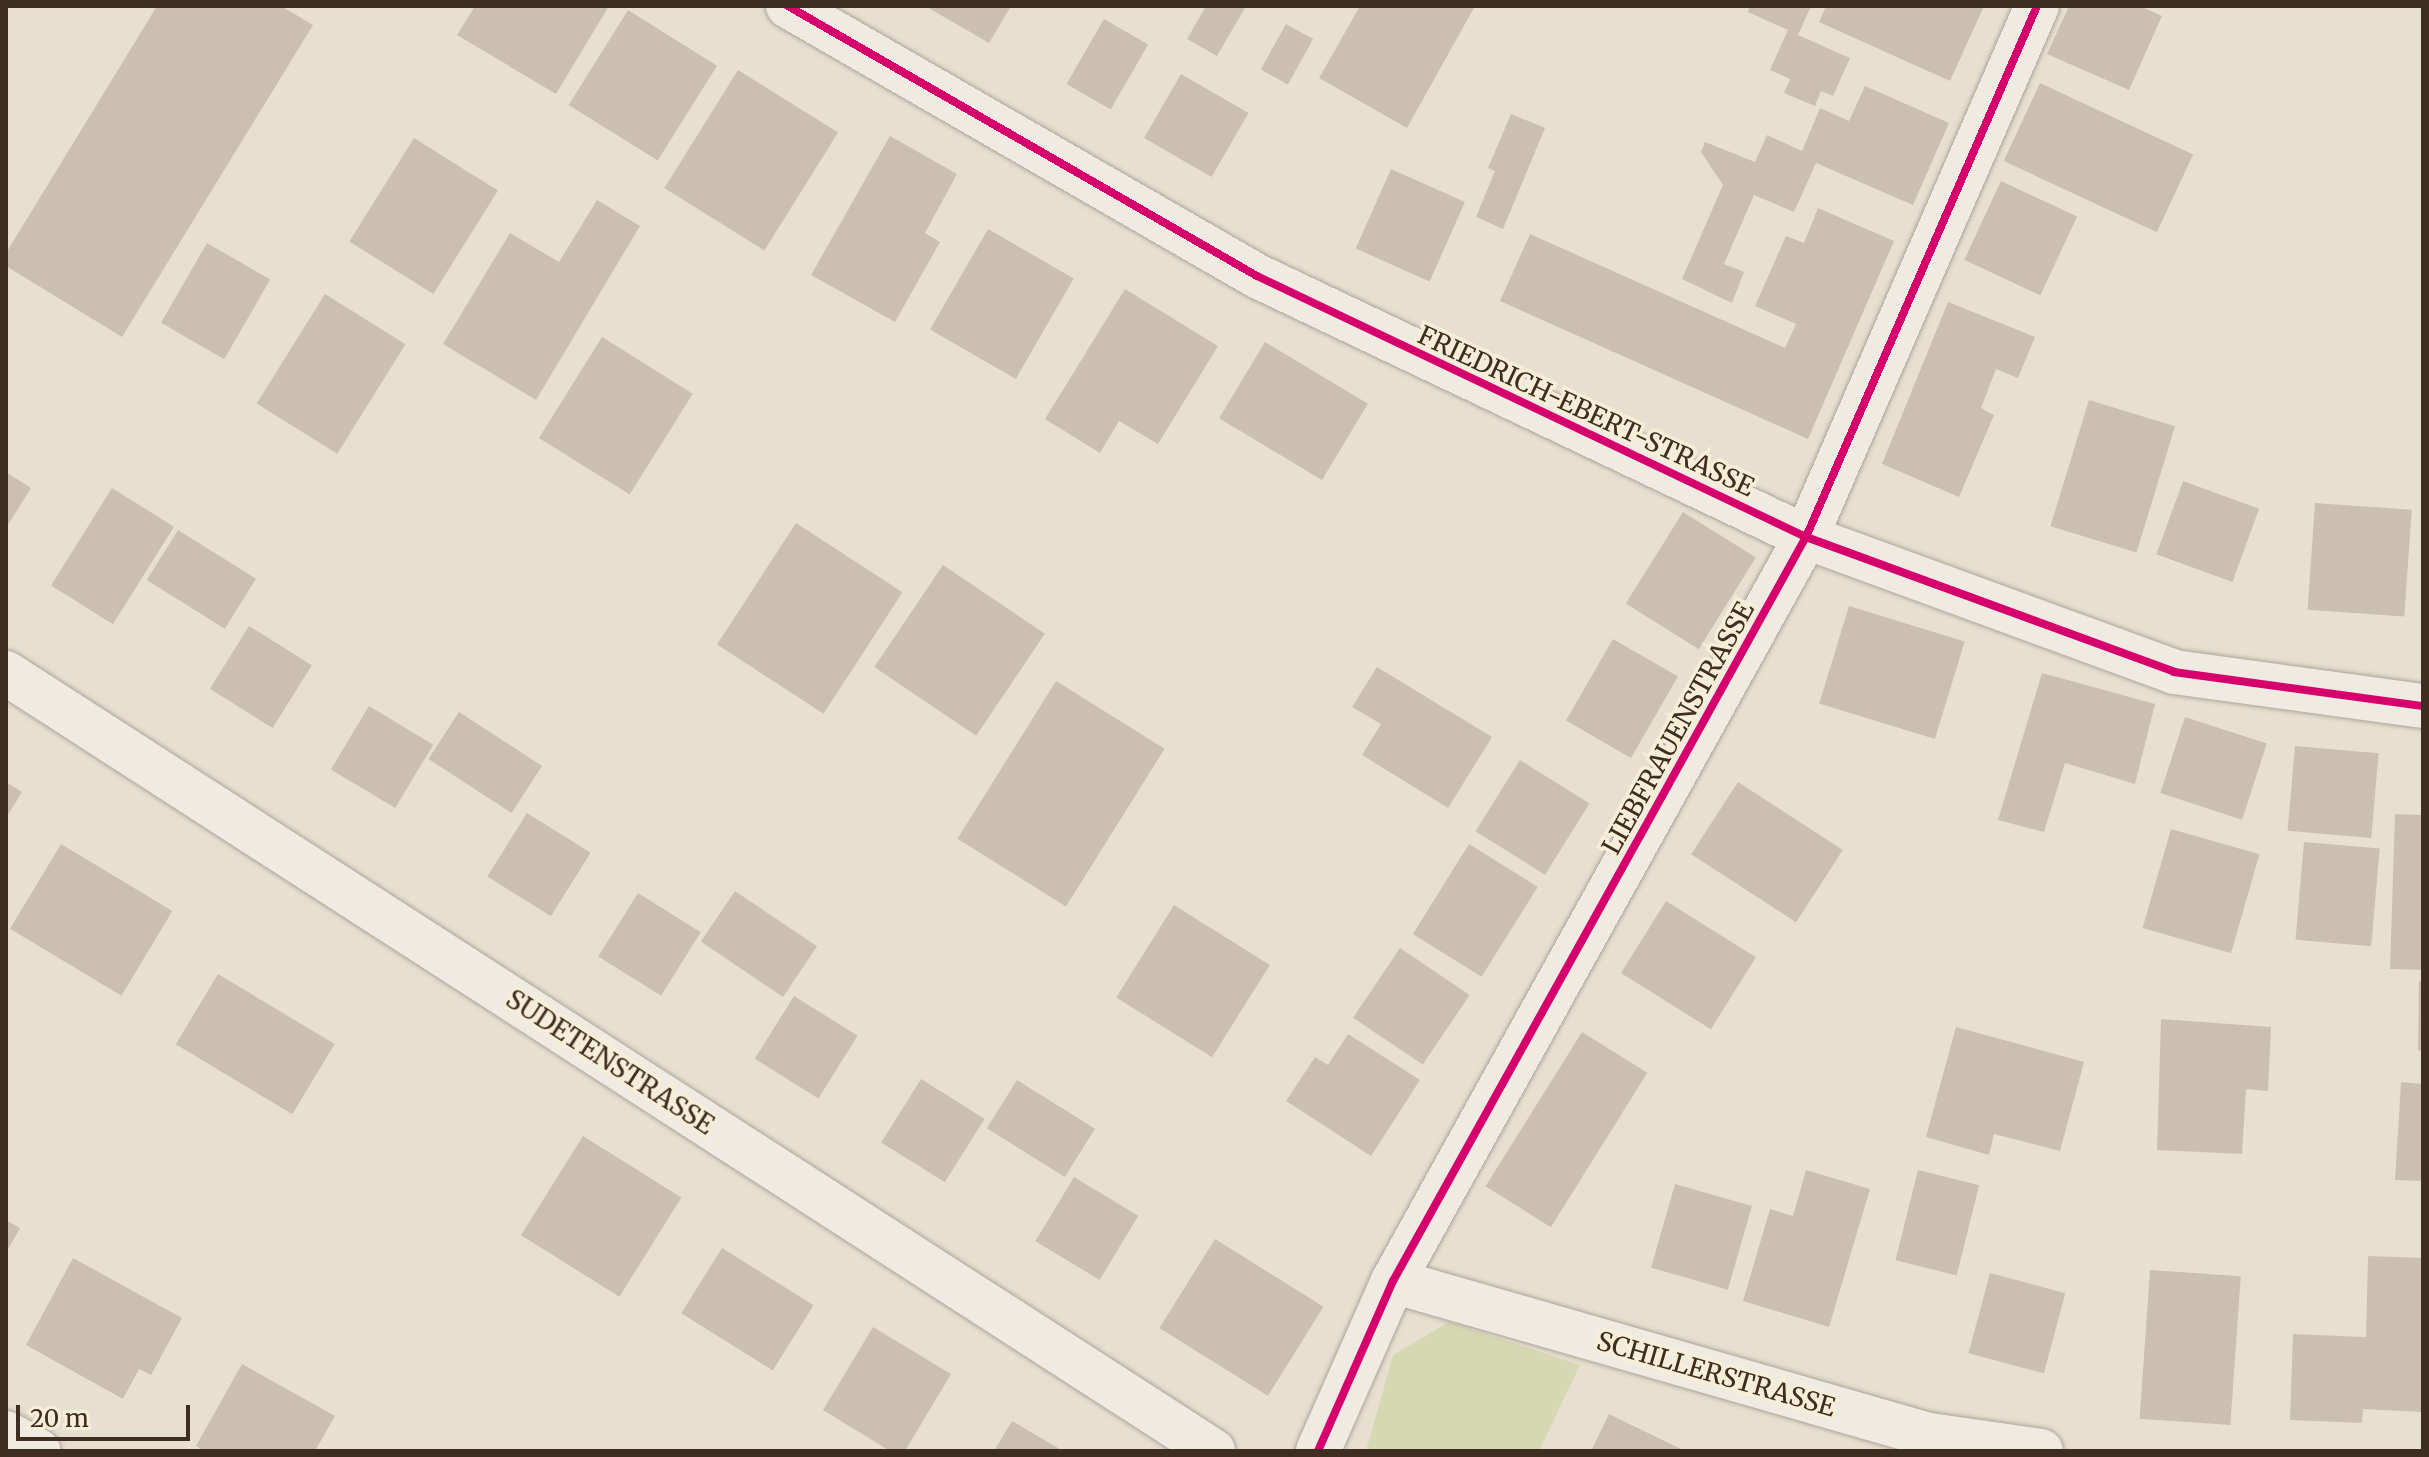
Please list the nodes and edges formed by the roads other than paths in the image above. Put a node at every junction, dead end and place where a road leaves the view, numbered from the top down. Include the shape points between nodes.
1 (788, 6) edge
2 (2037, 6) edge
3 (1806, 537) junction
4 (6, 673) edge
5 (2423, 706) edge
6 (1393, 1281) junction
7 (6, 1433) edge
8 (38, 1451) edge
9 (1213, 1451) edge
10 (1318, 1451) edge
11 (2041, 1451) edge

1 - 3 street, FRIEDRICH-EBERT-STRASSE via 1257,276
2 - 3 street, LIEBFRAUENSTRASSE
3 - 5 street, FRIEDRICH-EBERT-STRASSE via 2174,672
3 - 6 street, LIEBFRAUENSTRASSE
4 - 9 street, SUDETENSTRASSE
6 - 10 street, LIEBFRAUENSTRASSE
6 - 11 street, SCHILLERSTRASSE via 1929,1435
7 - 8 street

